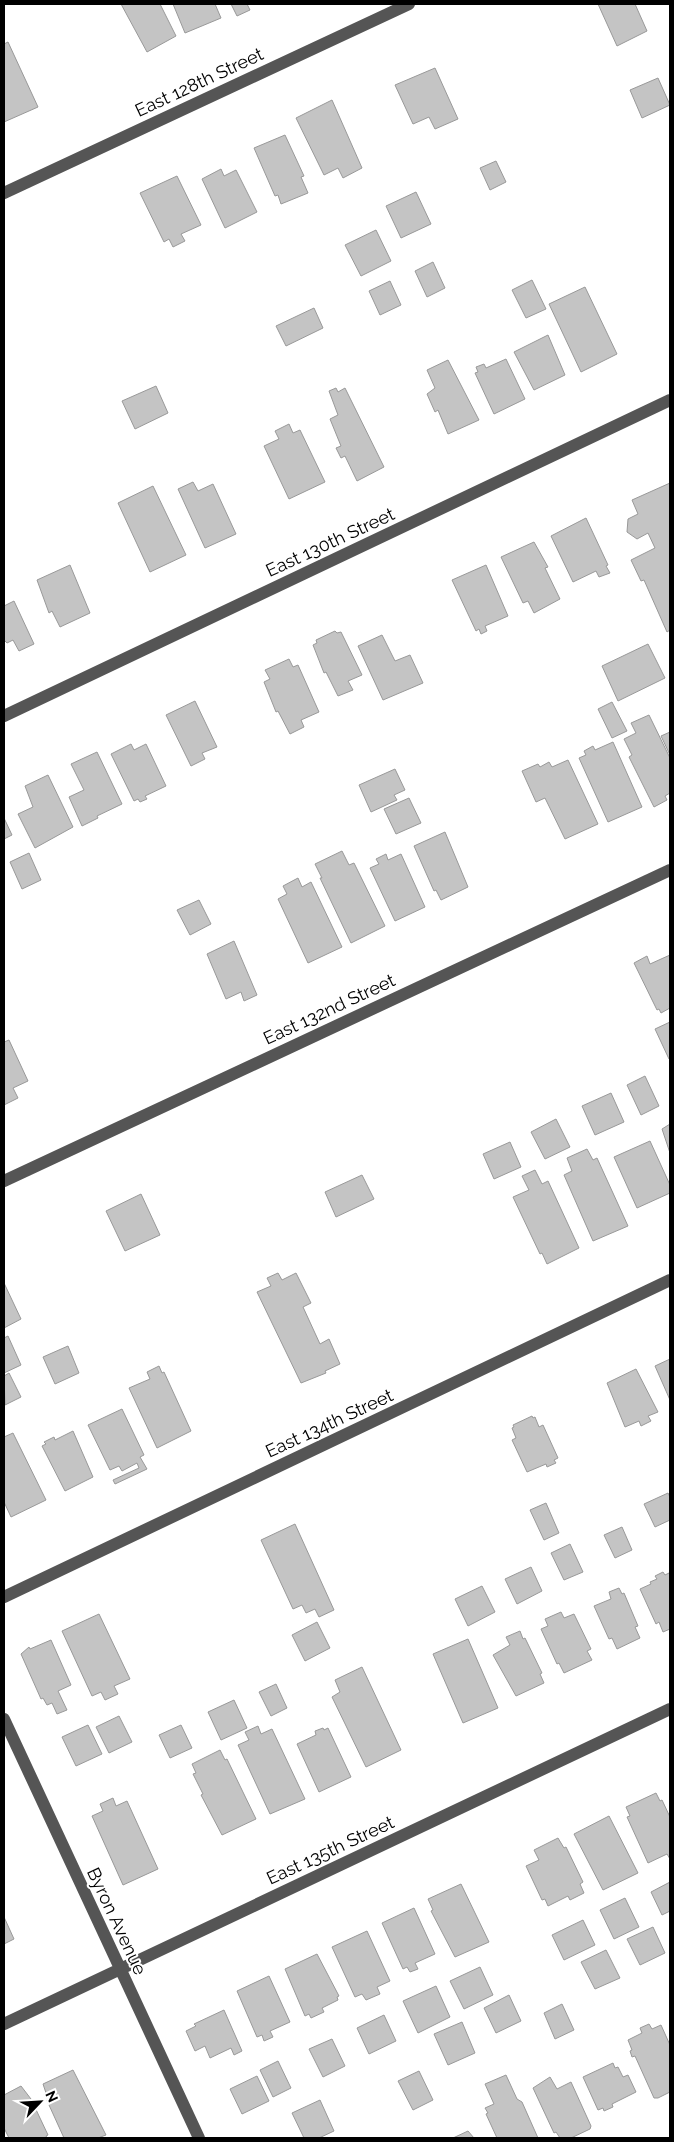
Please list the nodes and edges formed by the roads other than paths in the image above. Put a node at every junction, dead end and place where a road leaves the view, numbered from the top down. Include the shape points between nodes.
1 (409, 4) edge
2 (4, 193) edge
3 (670, 400) edge
4 (4, 716) edge
5 (670, 870) edge
6 (4, 1181) edge
7 (670, 1280) edge
8 (4, 1597) edge
9 (670, 1708) edge
10 (4, 1719) edge
11 (120, 1969) junction
12 (4, 2024) edge
13 (199, 2138) edge

1 - 2 street, East 128th Street
3 - 4 street, East 130th Street
5 - 6 street, East 132nd Street
7 - 8 street, East 134th Street
9 - 11 street, East 135th Street
10 - 11 street, Byron Avenue
11 - 12 street, East 135th Street
11 - 13 street, Byron Avenue

